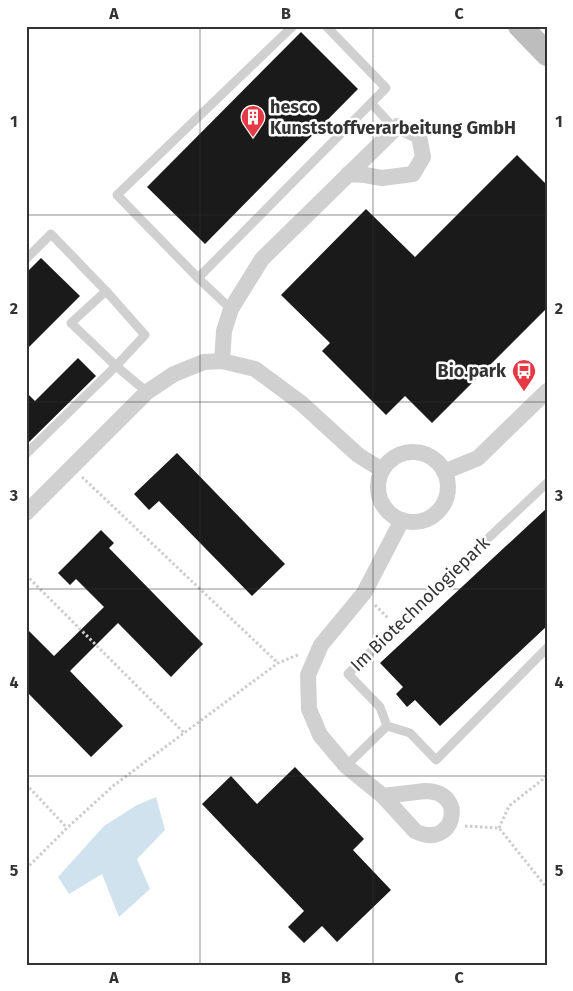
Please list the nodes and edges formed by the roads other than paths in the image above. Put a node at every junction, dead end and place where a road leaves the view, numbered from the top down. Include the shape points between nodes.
1 (293, 26) edge
2 (326, 26) edge
3 (520, 26) edge
4 (547, 54) edge
5 (371, 103) junction
6 (396, 127) junction
7 (348, 174) junction
8 (26, 259) edge
9 (198, 278) junction
10 (106, 291) junction
11 (231, 309) junction
12 (222, 361) junction
13 (116, 366) junction
14 (547, 390) edge
15 (146, 392) junction
16 (26, 454) edge
17 (382, 470) junction
18 (444, 472) junction
19 (547, 483) edge
20 (29, 505) edge
21 (402, 520) junction
22 (547, 648) edge
23 (387, 726) junction
24 (346, 766) junction
25 (383, 796) junction

1 - 9 lane via 118,195
2 - 5 lane via 386,88
3 - 4 street
5 - 6 lane
5 - 9 lane
6 - 7 street
6 - 7 street via 419,136 423,157 413,174 382,178
7 - 11 street via 262,259
8 - 10 lane via 52,234
9 - 11 lane
10 - 13 lane via 145,335
10 - 13 lane via 71,323
11 - 12 street via 224,331
12 - 15 street via 204,362 174,374
12 - 17 street via 255,368 301,403 358,455
13 - 15 lane
13 - 16 lane
14 - 18 street via 478,458
15 - 20 street
17 - 18 street via 389,462 408,452 430,456
17 - 21 street via 378,480 381,500 393,516
18 - 21 street via 448,483 447,495 435,514 414,522
19 - 23 lane, Im Biotechnologiepark via 348,674 380,707
21 - 24 street via 364,593 322,645 308,675 309,709 320,735
22 - 23 lane via 436,760 410,733
23 - 24 lane
24 - 25 street
25 - 25 street via 426,791 440,793 450,804 452,818 444,831 422,835

